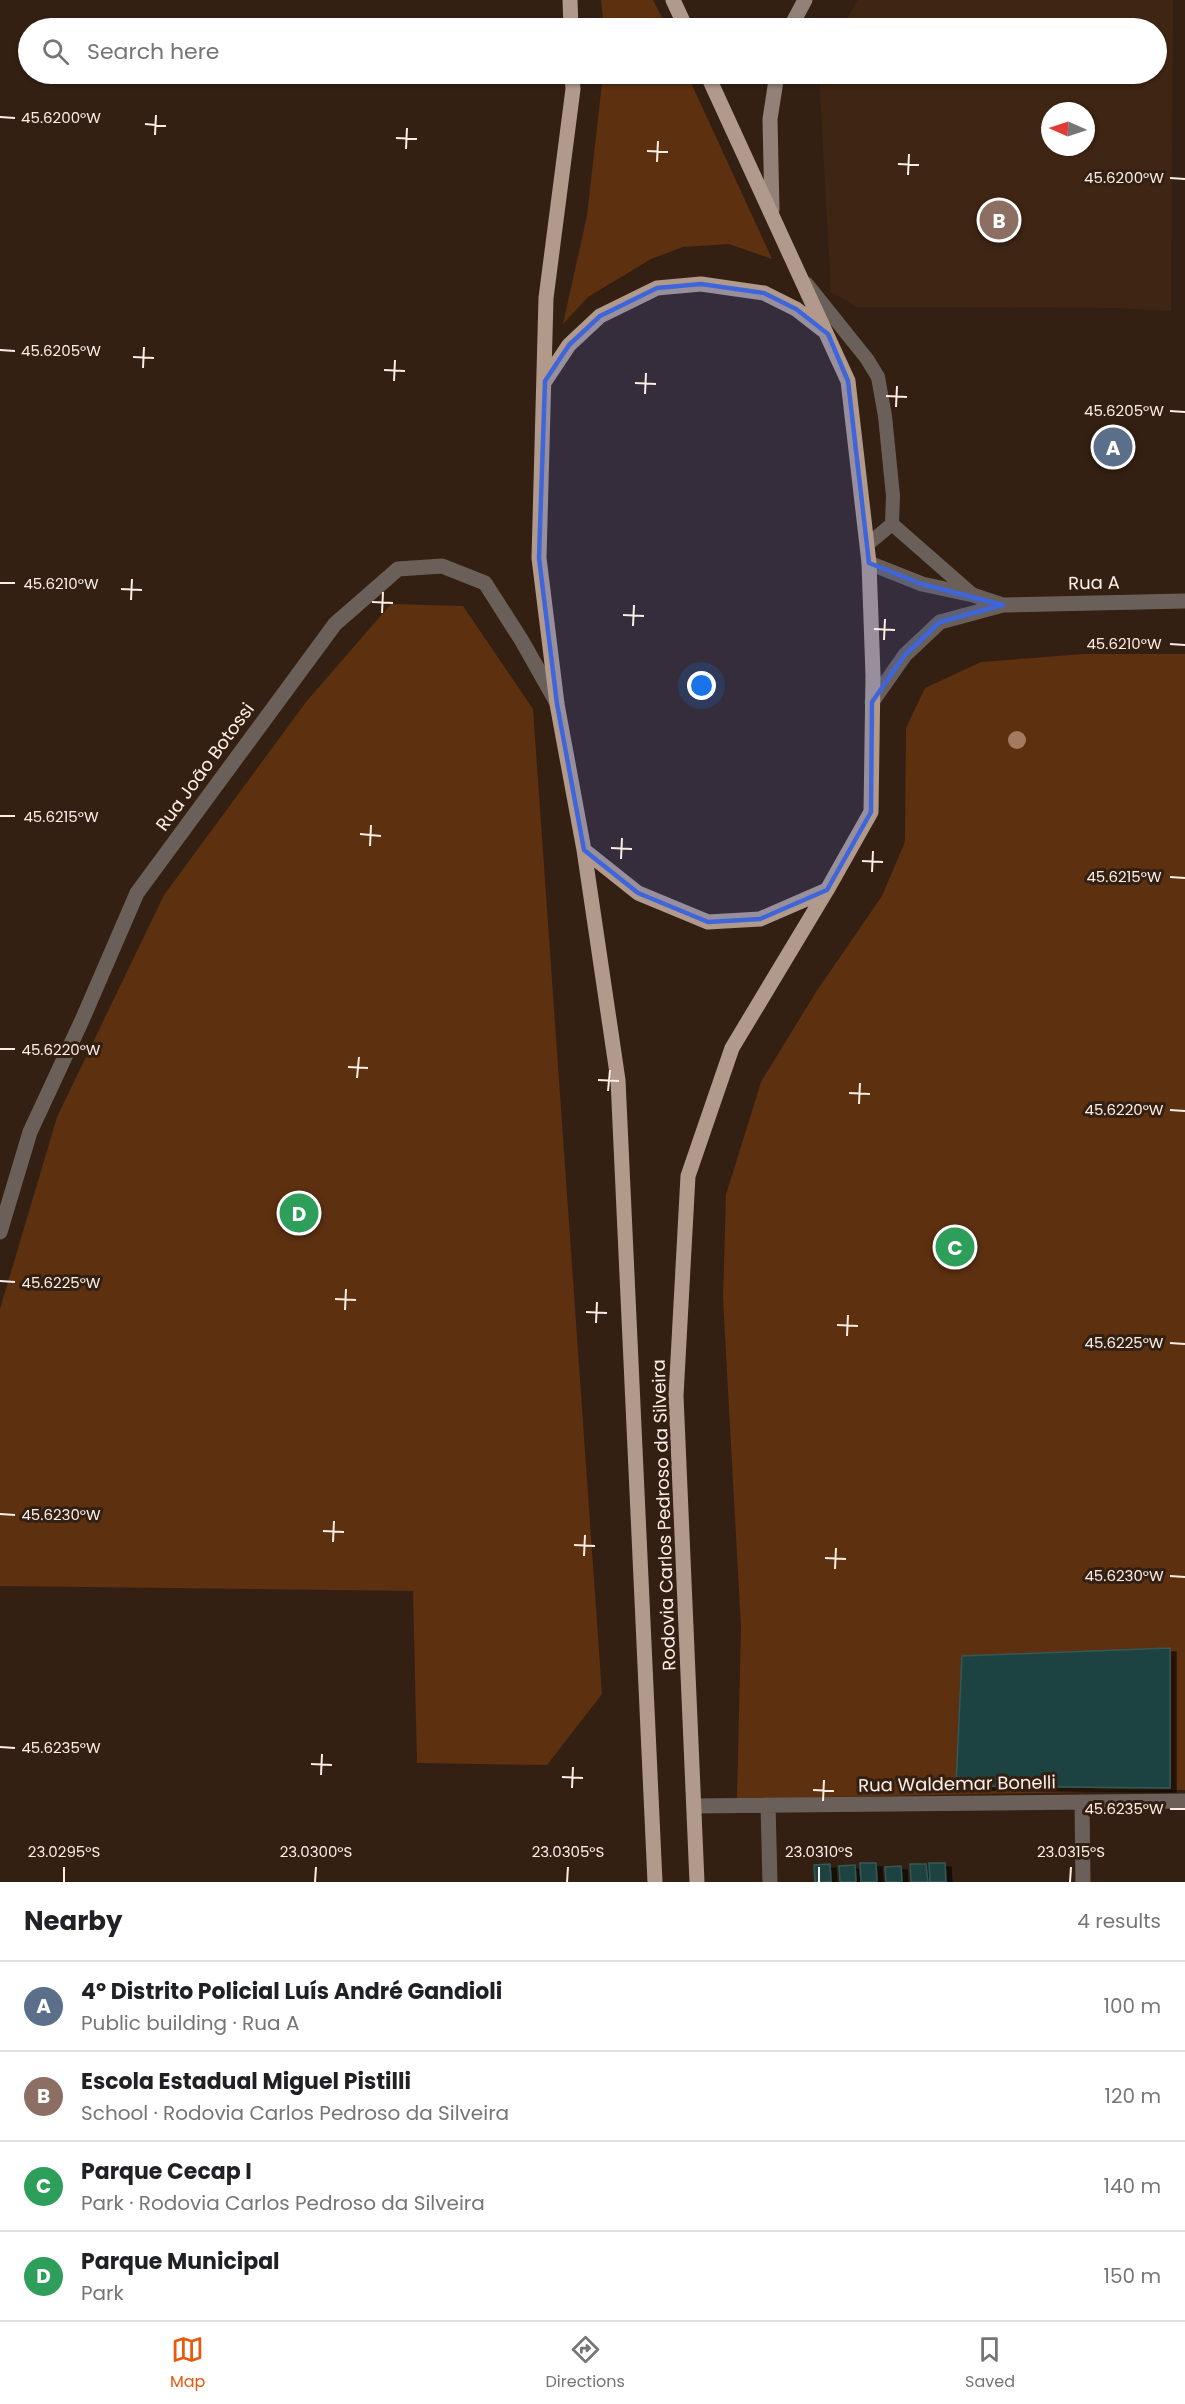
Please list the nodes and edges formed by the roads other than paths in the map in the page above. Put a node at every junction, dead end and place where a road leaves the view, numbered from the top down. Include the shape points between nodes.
1 (570, 0) edge
2 (673, 0) edge
3 (805, 0) edge
4 (571, 18) edge
5 (681, 18) edge
6 (795, 18) edge
7 (573, 84) edge
8 (712, 84) edge
9 (775, 84) edge
10 (772, 210) junction
11 (799, 274) junction
12 (828, 334) junction
13 (546, 381) junction
14 (892, 524) junction
15 (867, 545) junction
16 (869, 562) junction
17 (973, 595) junction
18 (1185, 601) edge
19 (1003, 604) junction
20 (872, 702) junction
21 (557, 704) junction
22 (584, 850) junction
23 (827, 890) junction
24 (0, 1232) edge
25 (1185, 1801) edge
26 (1082, 1802) junction
27 (768, 1805) junction
28 (694, 1806) junction
29 (655, 1882) edge
30 (697, 1882) edge
31 (770, 1882) edge
32 (1083, 1882) edge

1 - 4 main road
2 - 5 main road
3 - 6 main road
7 - 13 main road, Rodovia Carlos Pedroso da Silveira via 546,298
8 - 10 main road, Rodovia Carlos Pedroso da Silveira
9 - 10 main road via 770,118
10 - 11 main road, Rodovia Carlos Pedroso da Silveira
11 - 12 main road, Rodovia Carlos Pedroso da Silveira
11 - 14 lane via 878,377 893,496
12 - 13 main road via 796,309 764,293 701,285 657,288 600,316 569,345
12 - 15 main road, Rodovia Carlos Pedroso da Silveira via 848,381
13 - 21 main road, Rodovia Carlos Pedroso da Silveira via 539,558
14 - 15 lane
14 - 17 lane
15 - 16 main road, Rodovia Carlos Pedroso da Silveira
16 - 17 street, Rua A via 922,584
16 - 20 main road, Rodovia Carlos Pedroso da Silveira
17 - 19 street, Rua A
18 - 19 street, Rua A
19 - 20 street, Rua A via 940,622 905,655
20 - 23 main road, Rodovia Carlos Pedroso da Silveira via 871,812
21 - 22 main road, Rodovia Carlos Pedroso da Silveira
21 - 24 street, Rua João Botossi via 485,583 442,566 398,569 335,624 137,893 30,1132
22 - 23 main road via 638,893 708,922 760,919
22 - 29 main road, Rodovia Carlos Pedroso da Silveira via 618,1080
23 - 28 main road, Rodovia Carlos Pedroso da Silveira via 732,1048 688,1176 676,1396
25 - 26 street, Rua Waldemar Bonelli
26 - 27 street, Rua Waldemar Bonelli
26 - 32 street
27 - 28 street, Rua Waldemar Bonelli
27 - 31 street
28 - 30 main road, Rodovia Carlos Pedroso da Silveira

